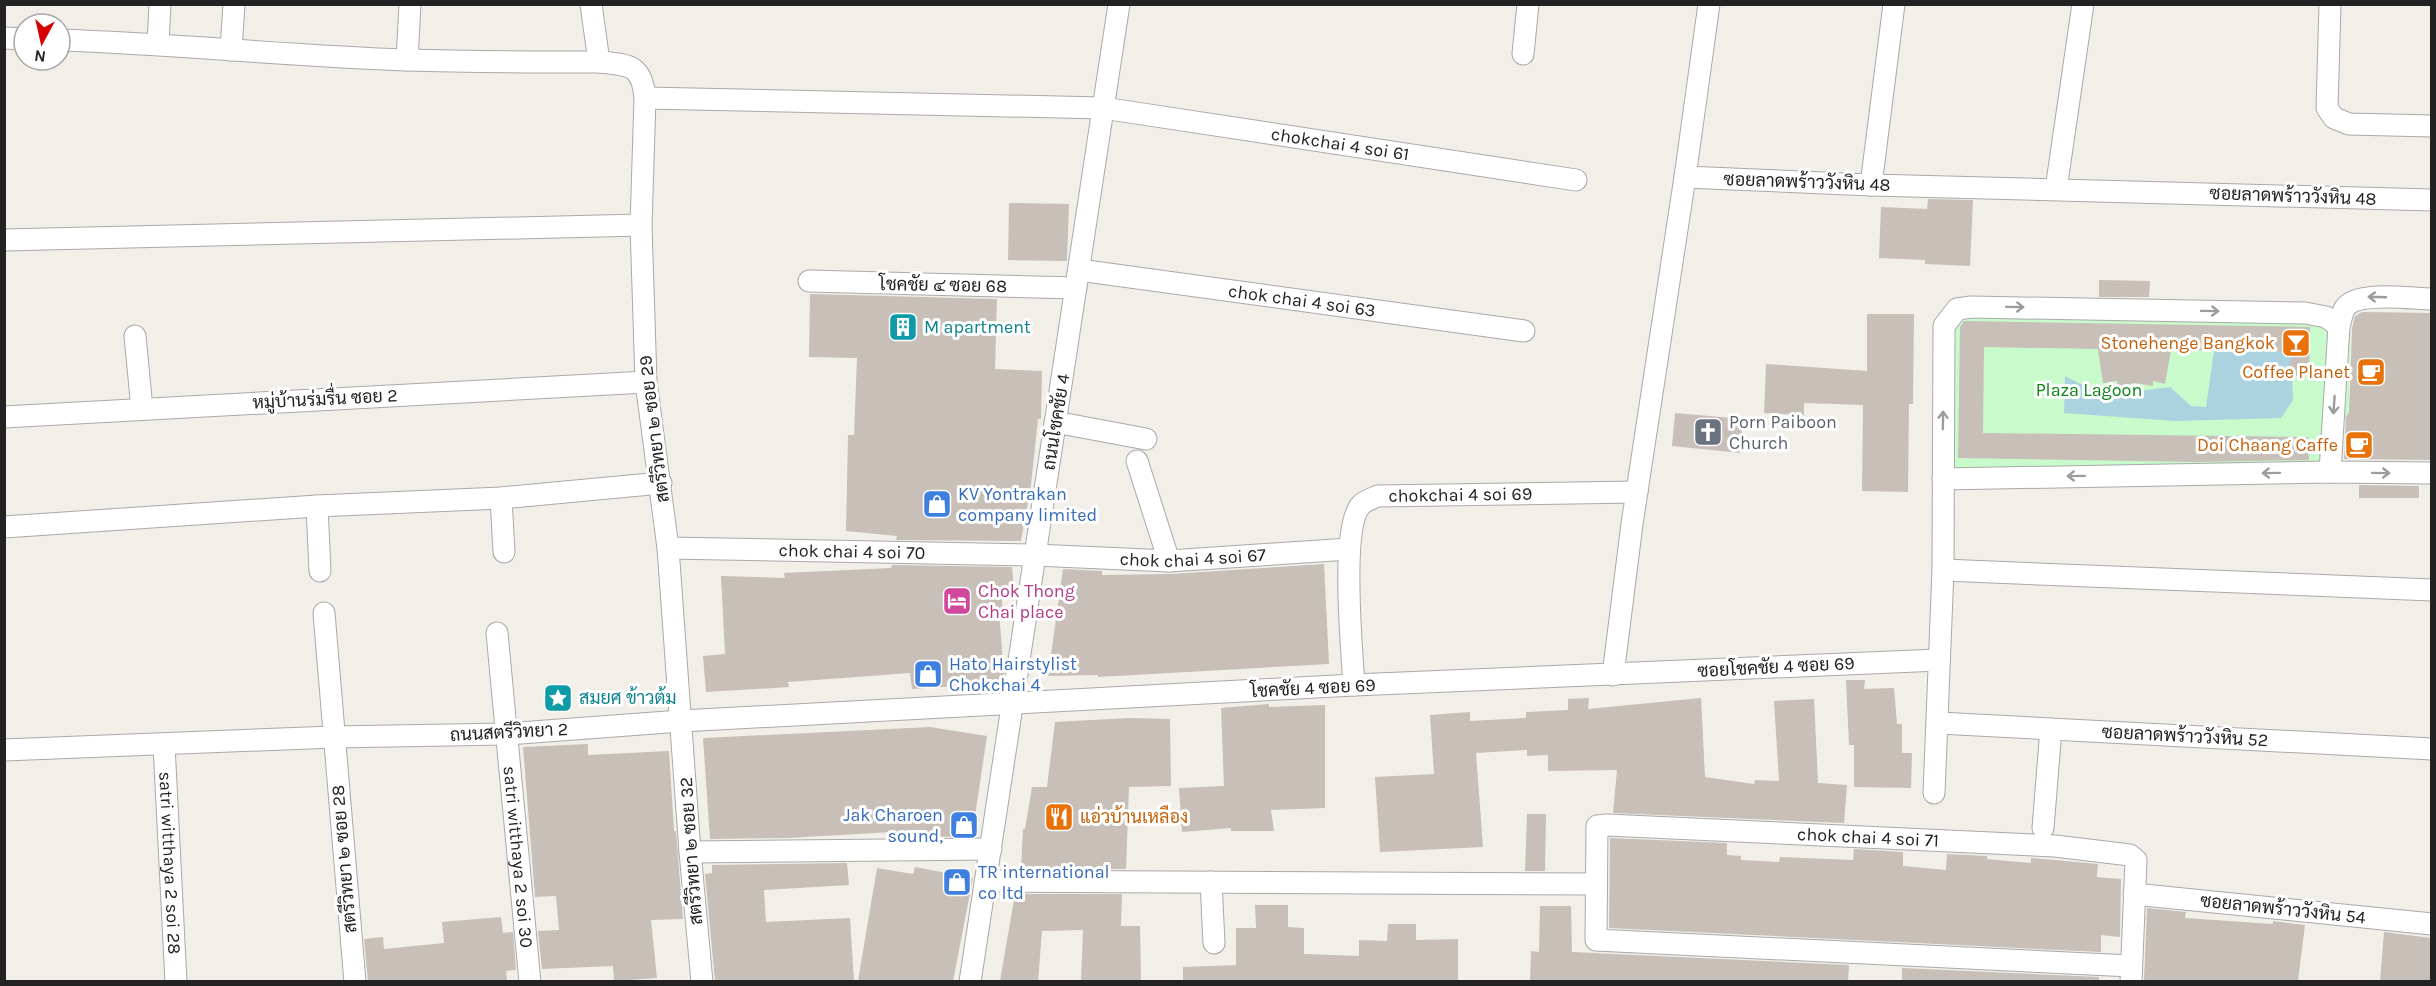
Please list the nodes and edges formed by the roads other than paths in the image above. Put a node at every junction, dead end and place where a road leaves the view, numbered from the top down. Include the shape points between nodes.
1 (160, 4) edge
2 (234, 4) edge
3 (410, 4) edge
4 (591, 4) edge
5 (1119, 4) edge
6 (1528, 4) edge
7 (1709, 4) edge
8 (1894, 4) edge
9 (2083, 4) edge
10 (2330, 4) edge
11 (72, 40) edge
12 (158, 44) junction
13 (231, 50) junction
14 (1523, 54) dead end
15 (407, 60) junction
16 (599, 62) junction
17 (645, 98) junction
18 (1103, 108) junction
19 (2432, 126) edge
20 (1685, 177) junction
21 (1576, 180) dead end
22 (1871, 185) junction
23 (2056, 189) junction
24 (2432, 200) edge
25 (641, 225) junction
26 (4, 240) edge
27 (1077, 279) junction
28 (809, 281) dead end
29 (2432, 299) edge
30 (2339, 326) junction
31 (1524, 331) dead end
32 (135, 336) dead end
33 (646, 382) junction
34 (142, 409) junction
35 (4, 417) edge
36 (1055, 422) junction
37 (1146, 439) dead end
38 (1137, 461) dead end
39 (2330, 472) junction
40 (2432, 473) edge
41 (1943, 479) junction
42 (661, 483) junction
43 (1637, 492) junction
44 (501, 498) junction
45 (317, 506) junction
46 (4, 527) edge
47 (668, 548) junction
48 (1349, 549) junction
49 (504, 552) dead end
50 (1035, 555) junction
51 (1169, 561) junction
52 (1943, 570) junction
53 (320, 571) dead end
54 (2432, 590) edge
55 (324, 613) dead end
56 (496, 633) dead end
57 (1939, 660) junction
58 (1613, 675) junction
59 (1354, 685) junction
60 (1013, 705) junction
61 (681, 721) junction
62 (1939, 723) junction
63 (2051, 729) junction
64 (506, 734) junction
65 (333, 737) junction
66 (164, 745) junction
67 (2432, 749) edge
68 (4, 750) edge
69 (1934, 793) dead end
70 (2043, 828) dead end
71 (991, 849) junction
72 (690, 852) junction
73 (986, 881) junction
74 (1210, 882) junction
75 (1596, 884) junction
76 (2134, 894) junction
77 (2432, 924) edge
78 (1214, 943) dead end
79 (2131, 974) edge
80 (176, 981) edge
81 (355, 981) edge
82 (530, 981) edge
83 (702, 981) edge
84 (970, 981) edge

1 - 12 street
2 - 13 street
3 - 15 street
4 - 16 street
5 - 18 street, ถนนโชคชัย 4
6 - 14 street
7 - 20 street
8 - 22 street
9 - 23 street
10 - 19 street via 2327,108 2334,118 2349,124
11 - 12 street
12 - 13 street
13 - 15 street
15 - 16 street
16 - 17 street, สตรีวิทยา ๒ ซอย 29 via 633,68 644,81
17 - 18 street, chokchai 4 soi 61
17 - 25 street, สตรีวิทยา ๒ ซอย 29
18 - 21 street, chokchai 4 soi 61
18 - 27 street, ถนนโชคชัย 4
20 - 22 street, ซอยลาดพร้าววังหิน 48
20 - 43 street
22 - 23 street, ซอยลาดพร้าววังหิน 48
23 - 24 street, ซอยลาดพร้าววังหิน 48
25 - 26 street
25 - 33 street, สตรีวิทยา ๒ ซอย 29
27 - 28 street, โชคชัย ๔ ซอย 68
27 - 31 street, chok chai 4 soi 63
27 - 36 street, ถนนโชคชัย 4
29 -> 30 street via 2367,297 2353,301 2344,308
30 -> 39 street
41 -> 30 street via 1944,326 1957,309 2305,313 2326,317
32 - 34 street
33 - 34 street, หมู่บ้านร่มรื่น ซอย 2
33 - 42 street, สตรีวิทยา ๒ ซอย 29
34 - 35 street, หมู่บ้านร่มรื่น ซอย 2
36 - 37 street
36 - 50 street, ถนนโชคชัย 4
38 - 51 street
39 -> 40 street
39 -> 41 street
41 - 52 street
42 - 44 street
42 - 47 street, สตรีวิทยา ๒ ซอย 29
43 - 48 street, chokchai 4 soi 69 via 1377,496 1361,504 1353,519
43 - 58 street
44 - 45 street
44 - 49 street
45 - 46 street
45 - 53 street
47 - 50 street, chok chai 4 soi 70
47 - 61 street, สตรีวิทยา ๒ ซอย 29
48 - 51 street, chok chai 4 soi 67
48 - 59 street, chokchai 4 soi 69
50 - 51 street, chok chai 4 soi 67
50 - 60 street, ถนนโชคชัย 4
52 - 54 street
52 - 57 street
55 - 65 street, สตรีวิทยา ๒ ซอย 28
56 - 64 street, satri witthaya 2 soi 30
57 - 58 street, ซอยโชคชัย 4 ซอย 69
57 - 62 street
58 - 59 street, โชคชัย 4 ซอย 69
59 - 60 street, โชคชัย 4 ซอย 69
60 - 61 street, ถนนสตรีวิทยา 2
60 - 71 street, ถนนโชคชัย 4
61 - 64 street, ถนนสตรีวิทยา 2
61 - 72 street, สตรีวิทยา ๒ ซอย 32
62 - 63 street, ซอยลาดพร้าววังหิน 52
62 - 69 street
63 - 67 street, ซอยลาดพร้าววังหิน 52
63 - 70 street
64 - 65 street, ถนนสตรีวิทยา 2
64 - 82 street, satri witthaya 2 soi 30
65 - 66 street, ถนนสตรีวิทยา 2
65 - 81 street, สตรีวิทยา ๒ ซอย 28
66 - 68 street, ถนนสตรีวิทยา 2
66 - 80 street, satri witthaya 2 soi 28
71 - 72 street
71 - 73 street, ถนนโชคชัย 4
72 - 83 street, สตรีวิทยา ๒ ซอย 32
73 - 74 street
73 - 84 street, ถนนโชคชัย 4
74 - 75 street
74 - 78 street
75 - 76 street, chok chai 4 soi 71 via 1597,826 1606,825 2055,846 2130,855 2136,860
75 - 79 street via 1596,940
76 - 77 street, ซอยลาดพร้าววังหิน 54
76 - 79 street

